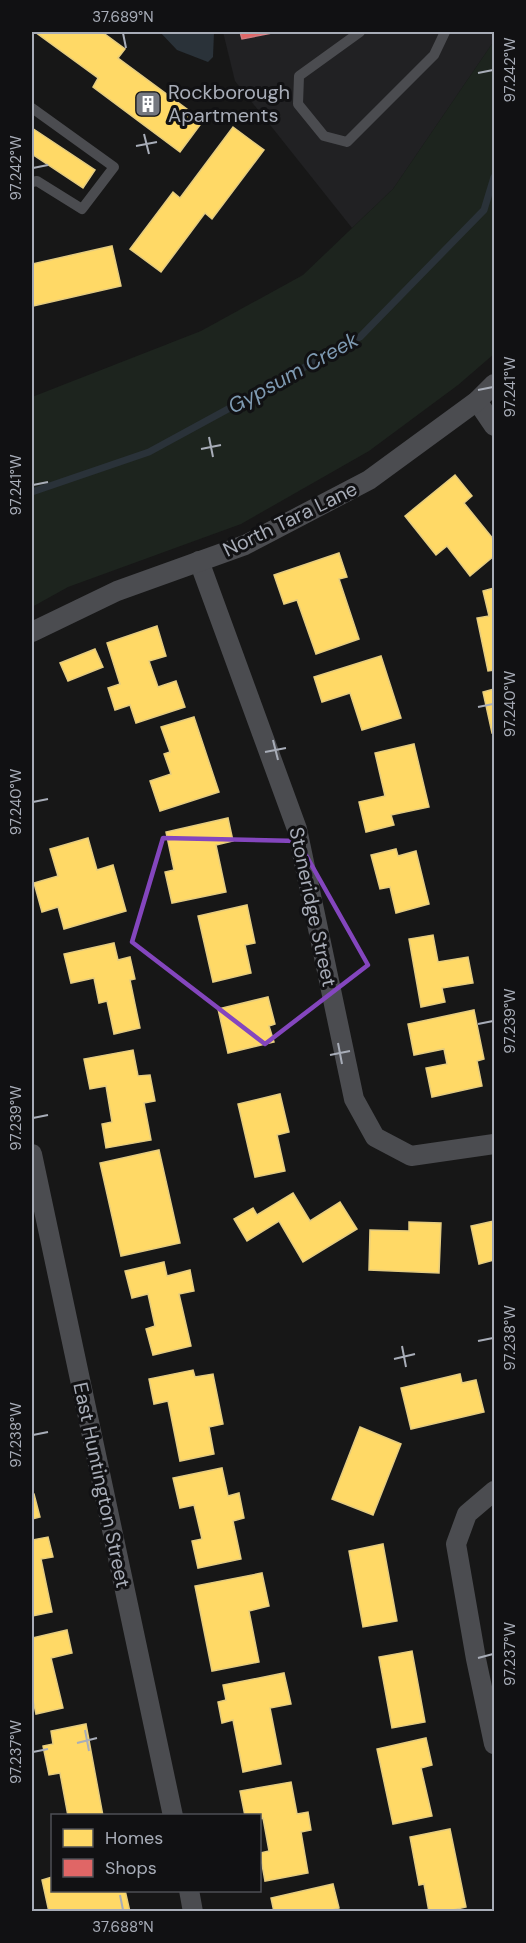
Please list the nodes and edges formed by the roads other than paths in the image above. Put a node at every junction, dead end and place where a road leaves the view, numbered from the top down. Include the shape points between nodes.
1 (360, 32) edge
2 (445, 32) edge
3 (32, 108) edge
4 (32, 182) edge
5 (495, 384) edge
6 (477, 401) junction
7 (495, 426) edge
8 (199, 561) junction
9 (32, 632) edge
10 (495, 1144) edge
11 (32, 1154) edge
12 (495, 1491) edge
13 (495, 1744) edge
14 (173, 1814) edge
15 (189, 1892) edge
16 (193, 1911) edge

1 - 2 lane via 299,76 298,104 324,136 347,142 434,55
3 - 4 lane via 114,167 82,209 37,181
5 - 6 street, North Tara Lane
6 - 7 street
6 - 8 street, North Tara Lane via 369,480 245,545
8 - 9 street, North Tara Lane via 117,591
8 - 10 street, Stoneridge Street via 297,829 354,1099 375,1137 411,1156
11 - 14 street, East Huntington Street
12 - 13 street via 467,1514 456,1544
15 - 16 street

